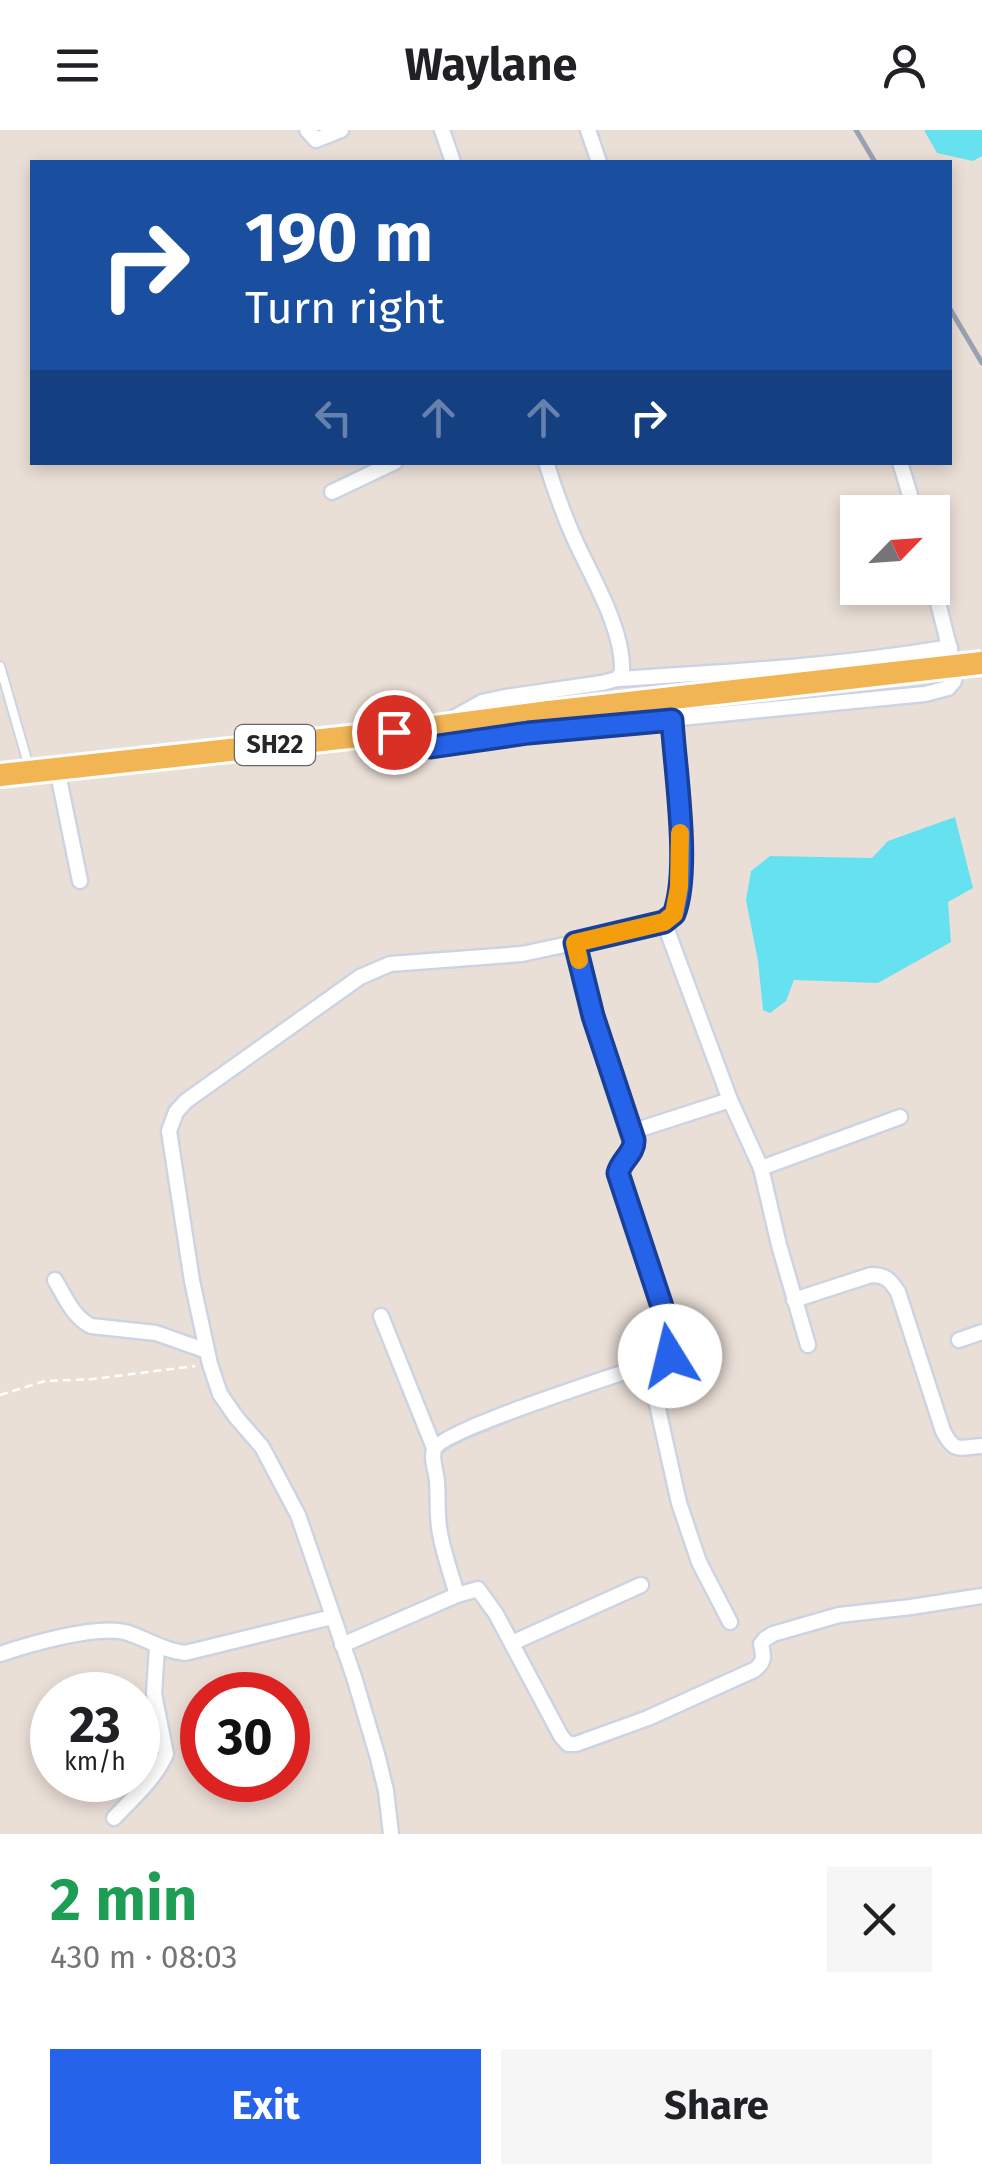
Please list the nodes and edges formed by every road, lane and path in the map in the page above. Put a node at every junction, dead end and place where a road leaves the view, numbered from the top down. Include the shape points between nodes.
1 (308, 130) edge
2 (341, 130) edge
3 (442, 130) edge
4 (588, 130) edge
5 (453, 160) edge
6 (597, 160) edge
7 (390, 465) edge
8 (547, 465) edge
9 (901, 465) edge
10 (332, 492) dead end
11 (911, 495) edge
12 (939, 605) edge
13 (950, 648) junction
14 (982, 663) edge
15 (0, 666) edge
16 (617, 679) junction
17 (672, 720) junction
18 (438, 726) junction
19 (394, 732) junction
20 (57, 768) junction
21 (31, 772) junction
22 (0, 775) edge
23 (80, 881) dead end
24 (664, 922) junction
25 (575, 943) junction
26 (730, 1100) junction
27 (900, 1117) dead end
28 (631, 1132) junction
29 (761, 1168) junction
30 (55, 1280) dead end
31 (794, 1300) junction
32 (380, 1316) dead end
33 (982, 1332) edge
34 (959, 1340) dead end
35 (808, 1346) dead end
36 (208, 1357) junction
37 (648, 1364) junction
38 (0, 1395) edge
39 (982, 1446) edge
40 (434, 1448) junction
41 (641, 1585) dead end
42 (456, 1595) junction
43 (982, 1596) edge
44 (332, 1617) junction
45 (730, 1622) dead end
46 (512, 1644) junction
47 (342, 1645) junction
48 (158, 1646) junction
49 (0, 1654) edge
50 (114, 1818) dead end
51 (391, 1834) edge

1 - 2 street via 316,140
3 - 5 street
4 - 6 street
7 - 10 street
8 - 16 street via 612,622 622,662
9 - 11 street
12 - 13 street
13 - 16 street
13 - 17 street via 954,682 925,694
14 - 18 main road, SH22, bridge
15 - 21 lane
16 - 18 street via 482,702
17 - 19 street via 431,747
17 - 24 street via 682,848 677,908
18 - 19 main road, SH22
19 - 20 main road, SH22
20 - 21 main road, SH22
20 - 23 street
21 - 22 main road, SH22
24 - 25 street
24 - 26 street
25 - 28 street
25 - 36 street via 390,964 360,977 176,1112 170,1149
26 - 28 street
26 - 29 street
27 - 29 street
28 - 37 street via 634,1145 618,1173 675,1346 670,1356
29 - 31 street
30 - 36 street via 82,1322 156,1333
31 - 35 street
31 - 39 street via 872,1276 889,1278 950,1445
32 - 40 street
33 - 34 street
36 - 38 path via 93,1379 44,1381
36 - 44 street via 220,1394 262,1446 298,1515
37 - 40 street via 454,1434
37 - 45 street via 679,1503
40 - 42 street via 439,1531
41 - 46 street
42 - 46 street via 478,1589
42 - 47 street
43 - 46 street via 839,1614 774,1634 761,1644 764,1658 754,1670 576,1744 560,1736
44 - 47 street
44 - 48 street via 185,1653
47 - 51 street via 386,1791
48 - 49 street via 100,1630
48 - 50 street via 154,1694 166,1754

